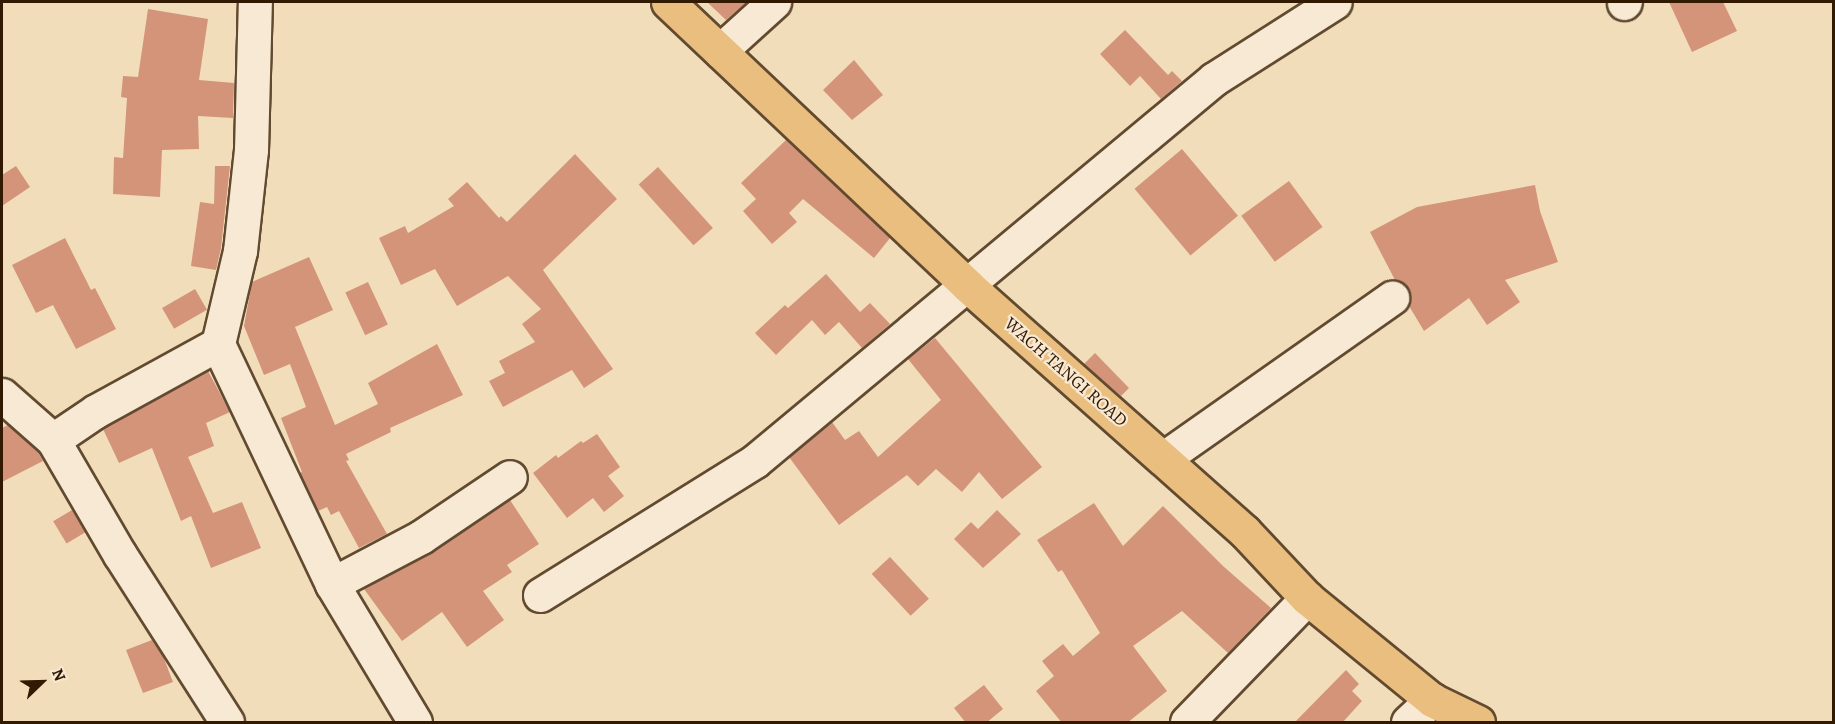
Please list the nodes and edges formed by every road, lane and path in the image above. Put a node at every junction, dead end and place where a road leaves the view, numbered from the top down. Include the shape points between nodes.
1 (255, 2) edge
2 (668, 2) edge
3 (774, 2) edge
4 (1335, 2) edge
5 (720, 51) junction
6 (968, 286) junction
7 (1392, 298) dead end
8 (218, 344) junction
9 (2, 395) edge
10 (53, 440) junction
11 (1164, 458) junction
12 (510, 477) dead end
13 (332, 584) junction
14 (540, 596) dead end
15 (1306, 598) junction
16 (1432, 700) junction
17 (227, 723) edge
18 (415, 723) edge
19 (1187, 723) edge
20 (1408, 723) edge
21 (1478, 723) edge

1 - 8 street via 251,150 240,251
2 - 5 main road, WACH TANGI ROAD
3 - 5 street
4 - 6 street via 1214,79
5 - 6 main road, WACH TANGI ROAD
6 - 11 main road, WACH TANGI ROAD
6 - 14 street via 755,461
7 - 11 street
8 - 10 street via 96,411
8 - 13 street
9 - 10 street
10 - 17 street via 120,555
11 - 15 main road, WACH TANGI ROAD via 1245,532
12 - 13 street via 421,537
13 - 18 street
15 - 16 main road, WACH TANGI ROAD
15 - 19 street
16 - 20 street
16 - 21 main road, WACH TANGI ROAD

